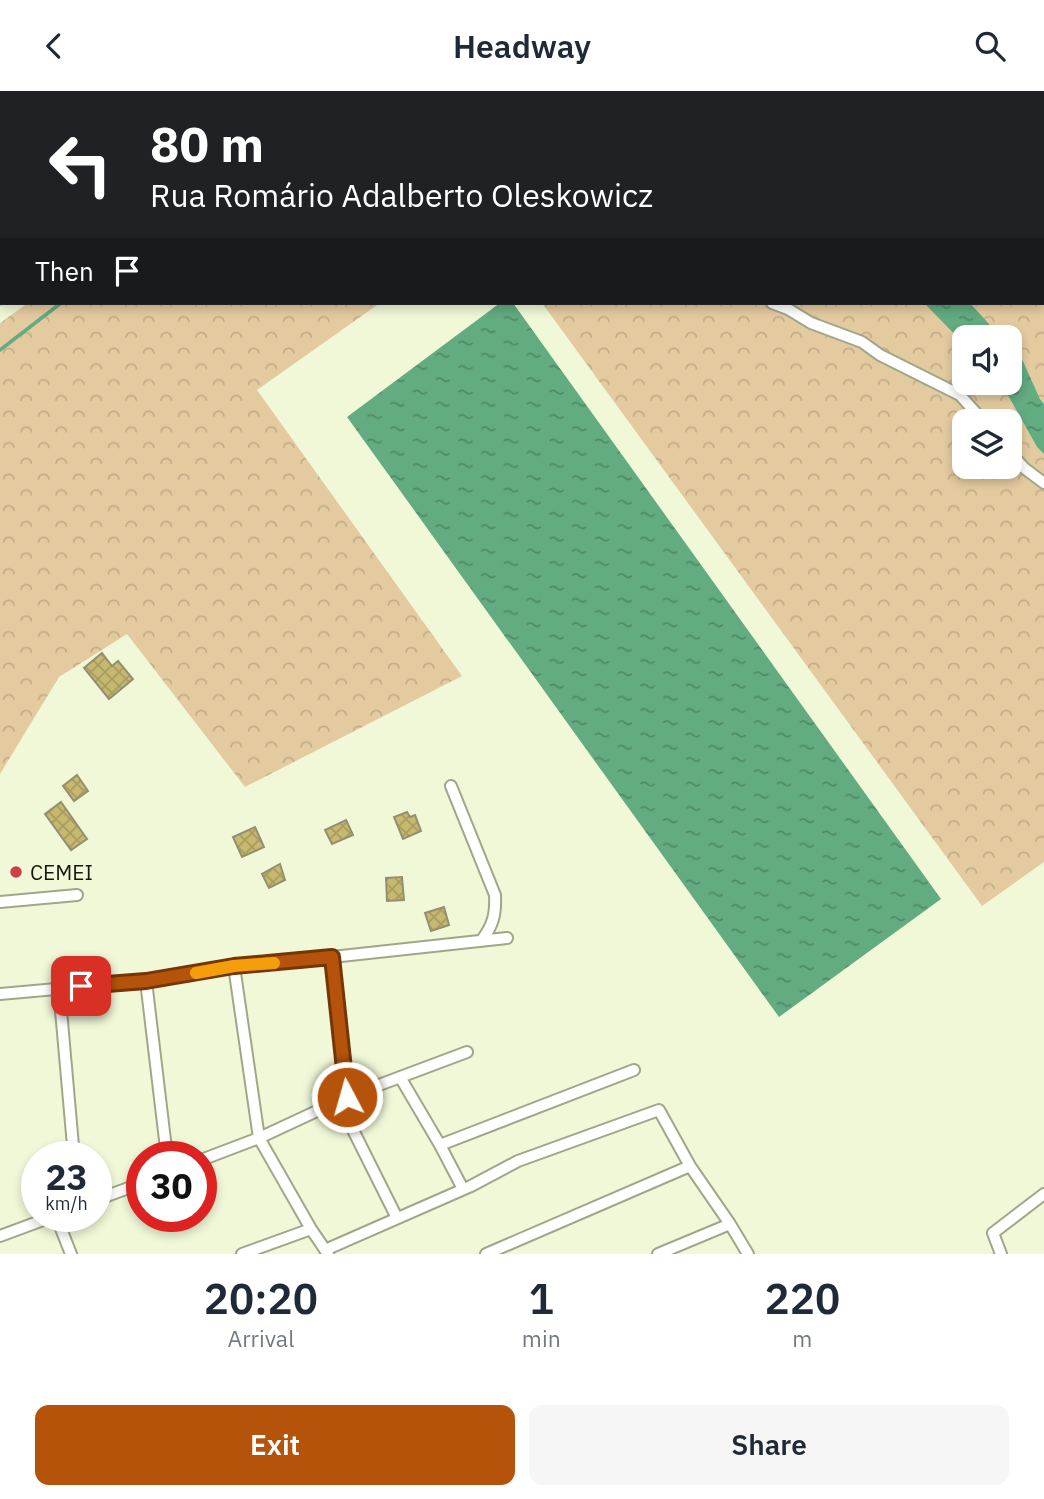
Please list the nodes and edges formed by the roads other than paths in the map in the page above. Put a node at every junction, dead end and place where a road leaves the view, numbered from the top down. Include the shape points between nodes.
1 (777, 305) edge
2 (972, 409) edge
3 (1022, 466) edge
4 (1044, 483) edge
5 (451, 786) dead end
6 (76, 895) dead end
7 (0, 902) edge
8 (507, 938) dead end
9 (481, 940) junction
10 (332, 957) junction
11 (234, 966) junction
12 (146, 981) junction
13 (59, 988) junction
14 (0, 995) edge
15 (467, 1052) dead end
16 (634, 1070) dead end
17 (401, 1077) junction
18 (343, 1099) junction
19 (259, 1138) junction
20 (73, 1141) edge
21 (165, 1141) edge
22 (440, 1145) junction
23 (217, 1154) edge
24 (691, 1166) junction
25 (463, 1189) junction
26 (1044, 1194) edge
27 (397, 1219) junction
28 (730, 1224) junction
29 (21, 1227) edge
30 (311, 1229) junction
31 (62, 1232) edge
32 (0, 1234) edge
33 (326, 1252) edge
34 (71, 1254) edge
35 (242, 1254) edge
36 (486, 1254) edge
37 (658, 1254) edge
38 (748, 1254) edge
39 (1001, 1254) edge

1 - 2 street via 862,342 960,395
3 - 4 street
5 - 9 street via 495,895 491,929
6 - 7 street
8 - 9 street
9 - 10 street
10 - 11 street
10 - 18 street
11 - 12 street
11 - 19 street
12 - 13 street
12 - 21 street
13 - 14 street
13 - 20 street
15 - 17 street
16 - 22 street
17 - 18 street
17 - 22 street
18 - 19 street
18 - 27 street
19 - 23 street
19 - 30 street
22 - 25 street
24 - 25 street via 659,1110 518,1161
24 - 28 street
24 - 36 street
25 - 27 street
26 - 39 street via 993,1233
27 - 33 street
28 - 37 street
28 - 38 street
29 - 32 street
30 - 33 street
30 - 35 street
31 - 34 street

